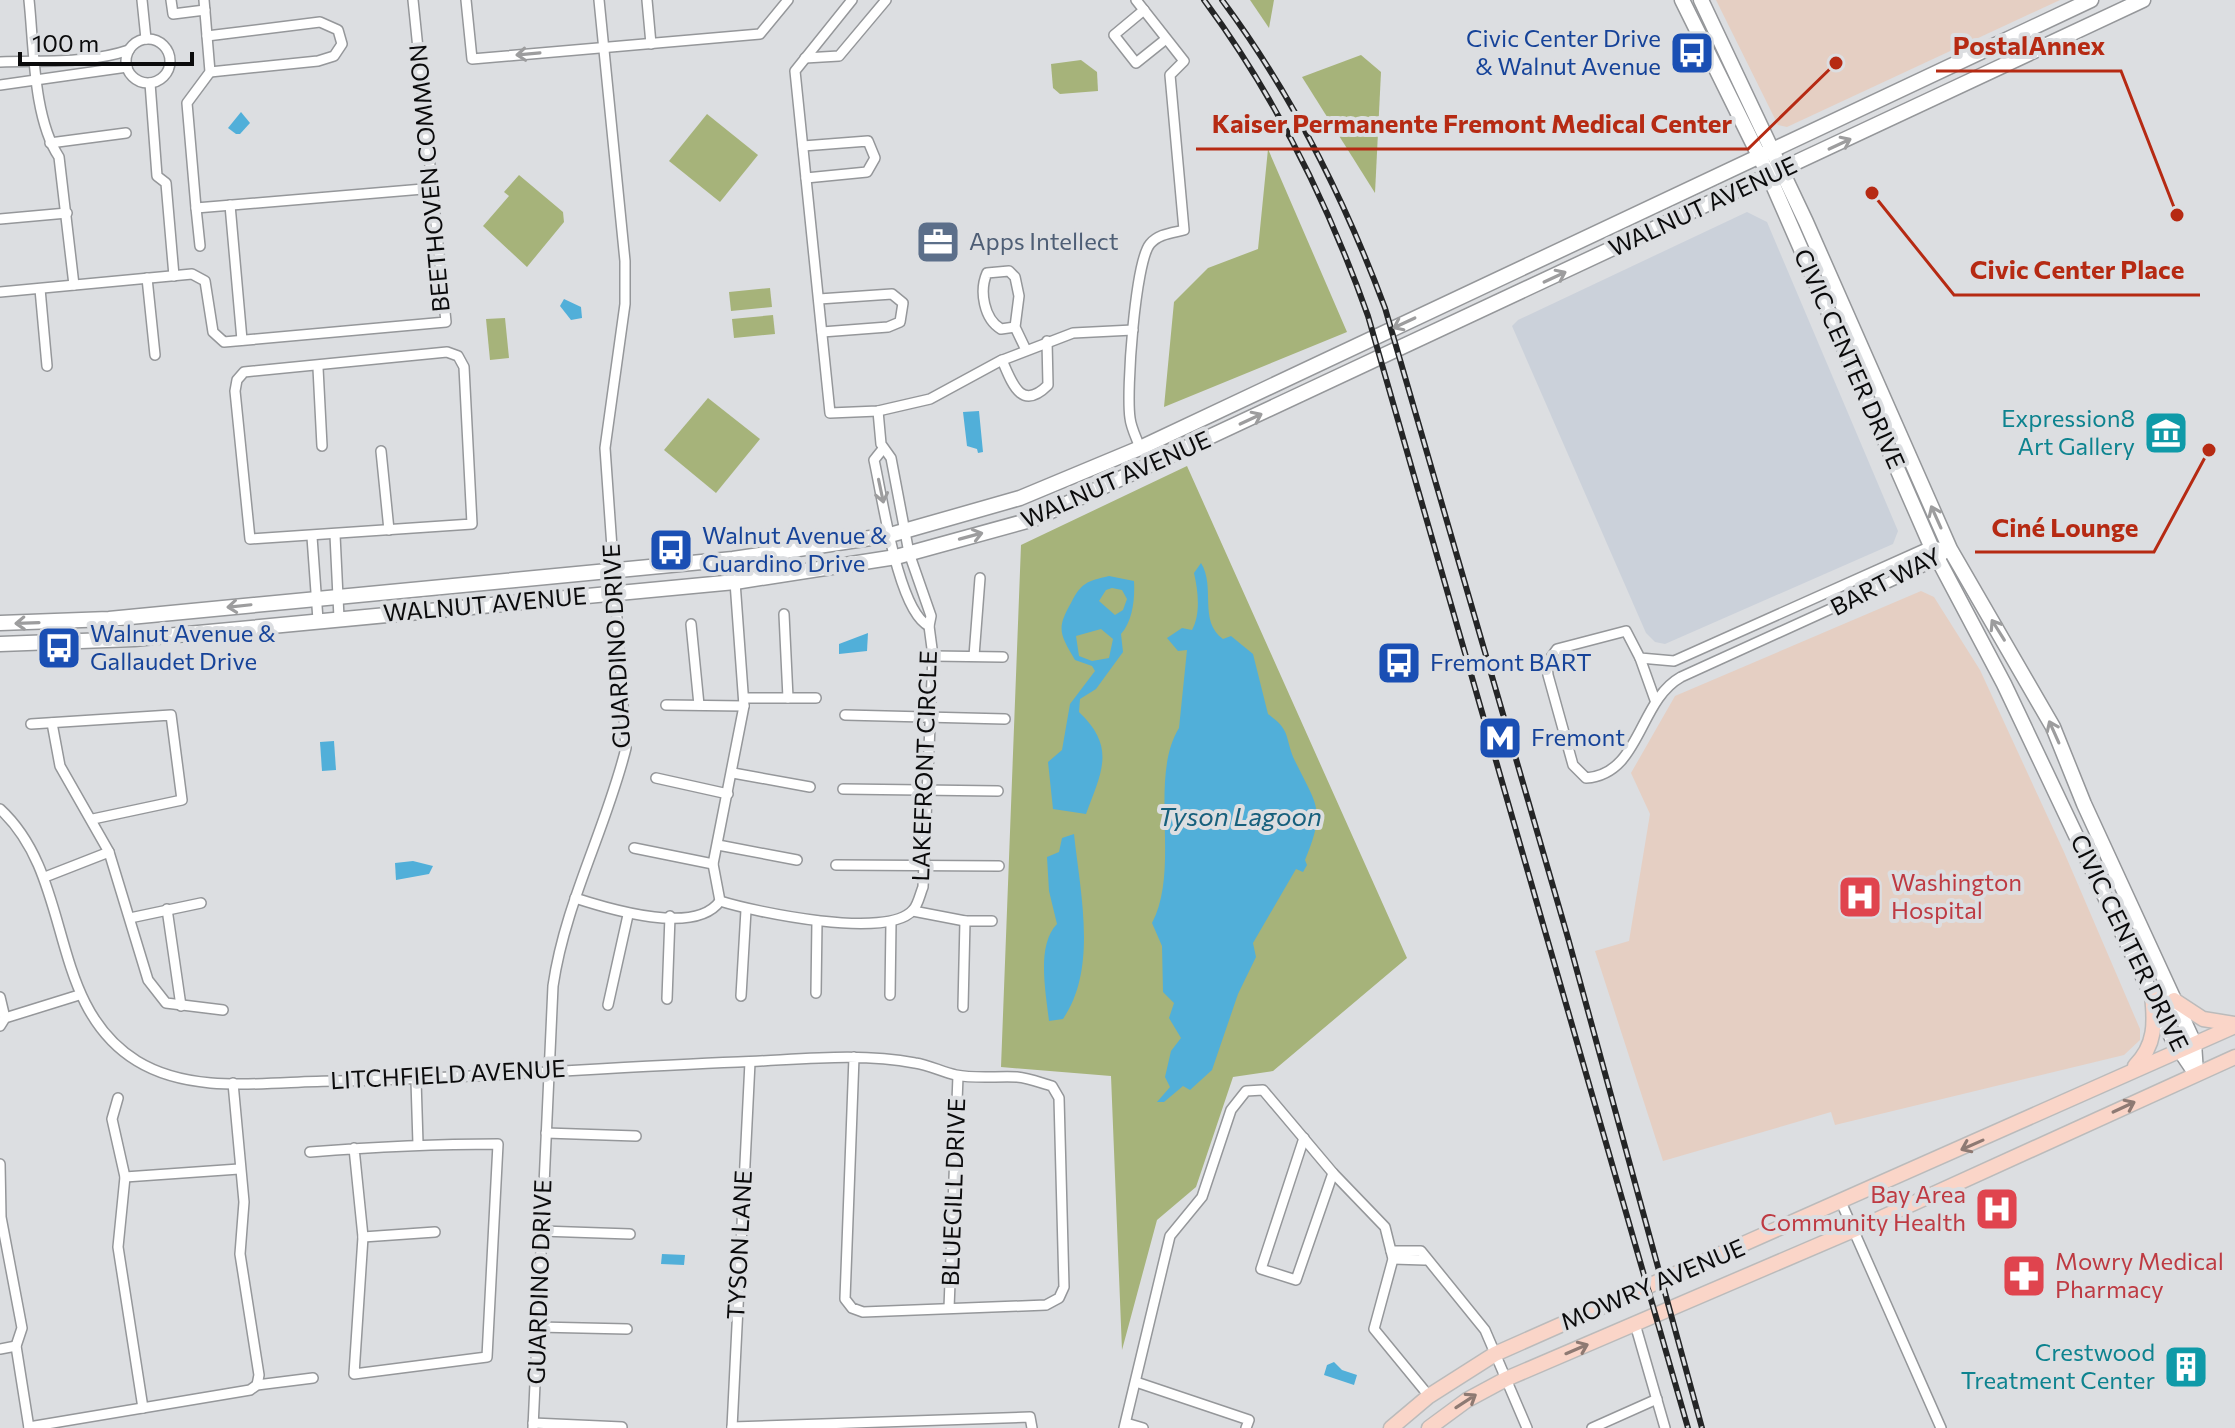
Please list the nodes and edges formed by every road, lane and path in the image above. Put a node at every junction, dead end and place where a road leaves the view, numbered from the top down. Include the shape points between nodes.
1 (29, 0) edge
2 (142, 0) edge
3 (171, 0) edge
4 (413, 0) edge
5 (466, 0) edge
6 (599, 0) edge
7 (647, 0) edge
8 (788, 0) edge
9 (852, 0) edge
10 (886, 0) edge
11 (1136, 0) edge
12 (1682, 0) edge
13 (1701, 0) edge
14 (2091, 0) edge
15 (2143, 0) edge
16 (205, 5) edge
17 (1144, 10) junction
18 (207, 36) junction
19 (146, 39) junction
20 (1166, 39) junction
21 (651, 44) junction
22 (606, 47) junction
23 (129, 50) junction
24 (35, 58) junction
25 (805, 58) junction
26 (0, 62) edge
27 (127, 67) junction
28 (210, 72) junction
29 (37, 78) junction
30 (150, 83) junction
31 (0, 85) edge
32 (126, 133) dead end
33 (50, 143) junction
34 (803, 146) junction
35 (1766, 154) junction
36 (1776, 173) junction
37 (806, 178) junction
38 (435, 188) junction
39 (230, 205) junction
40 (196, 208) junction
41 (67, 213) junction
42 (0, 219) edge
43 (200, 246) dead end
44 (174, 276) junction
45 (147, 278) junction
46 (74, 285) junction
47 (40, 289) junction
48 (0, 292) edge
49 (819, 299) junction
50 (1015, 327) junction
51 (1133, 330) junction
52 (822, 332) junction
53 (242, 340) junction
54 (1047, 341) junction
55 (1026, 350) junction
56 (155, 355) dead end
57 (1002, 360) junction
58 (47, 366) dead end
59 (318, 368) junction
60 (878, 411) junction
61 (322, 446) dead end
62 (1140, 448) junction
63 (882, 450) junction
64 (381, 451) dead end
65 (389, 530) junction
66 (897, 533) junction
67 (335, 535) junction
68 (312, 537) junction
69 (1950, 549) junction
70 (1935, 553) junction
71 (902, 555) junction
72 (615, 570) junction
73 (980, 578) dead end
74 (735, 582) junction
75 (618, 594) junction
76 (338, 597) junction
77 (316, 598) junction
78 (784, 614) dead end
79 (339, 618) junction
80 (318, 620) junction
81 (0, 623) edge
82 (691, 624) dead end
83 (0, 644) edge
84 (933, 656) junction
85 (974, 656) junction
86 (1003, 657) dead end
87 (1640, 658) junction
88 (788, 698) junction
89 (816, 698) dead end
90 (1655, 700) junction
91 (745, 702) junction
92 (666, 705) dead end
93 (699, 705) junction
94 (845, 715) dead end
95 (929, 717) junction
96 (1005, 719) dead end
97 (52, 723) junction
98 (31, 724) dead end
99 (733, 773) junction
100 (656, 778) dead end
101 (810, 787) dead end
102 (843, 789) dead end
103 (926, 790) junction
104 (998, 791) dead end
105 (728, 794) junction
106 (0, 809) edge
107 (93, 819) junction
108 (718, 845) junction
109 (634, 848) dead end
110 (109, 852) junction
111 (797, 860) dead end
112 (713, 864) junction
113 (836, 865) dead end
114 (923, 865) junction
115 (999, 866) dead end
116 (45, 877) junction
117 (575, 898) junction
118 (720, 901) junction
119 (201, 903) dead end
120 (167, 909) junction
121 (746, 910) junction
122 (913, 911) junction
123 (628, 915) junction
124 (670, 916) junction
125 (130, 918) junction
126 (817, 921) junction
127 (965, 921) junction
128 (992, 921) dead end
129 (891, 922) junction
130 (816, 993) dead end
131 (79, 995) junction
132 (890, 995) dead end
133 (2152, 995) junction
134 (741, 996) dead end
135 (0, 997) edge
136 (667, 999) dead end
137 (2174, 1000) junction
138 (608, 1005) dead end
139 (181, 1006) junction
140 (963, 1007) dead end
141 (223, 1010) dead end
142 (3, 1022) edge
143 (2235, 1025) edge
144 (2194, 1043) junction
145 (2178, 1049) junction
146 (854, 1057) junction
147 (2235, 1057) edge
148 (750, 1062) junction
149 (546, 1071) junction
150 (2126, 1074) junction
151 (2196, 1074) junction
152 (958, 1076) junction
153 (416, 1080) junction
154 (233, 1083) junction
155 (118, 1098) dead end
156 (546, 1133) junction
157 (636, 1136) dead end
158 (1304, 1138) junction
159 (418, 1144) junction
160 (354, 1148) junction
161 (310, 1152) dead end
162 (0, 1164) edge
163 (239, 1169) junction
164 (1333, 1173) junction
165 (125, 1177) junction
166 (1841, 1202) junction
167 (541, 1231) junction
168 (1853, 1231) junction
169 (435, 1232) dead end
170 (630, 1234) dead end
171 (363, 1237) junction
172 (1392, 1255) junction
173 (949, 1308) junction
174 (1635, 1324) junction
175 (538, 1327) junction
176 (627, 1329) dead end
177 (16, 1346) junction
178 (0, 1349) edge
179 (1495, 1354) junction
180 (313, 1378) dead end
181 (1506, 1379) junction
182 (1136, 1382) junction
183 (257, 1385) junction
184 (1429, 1396) junction
185 (1657, 1399) junction
186 (143, 1408) junction
187 (1125, 1425) edge
188 (533, 1426) edge
189 (622, 1427) edge
190 (29, 1428) edge
191 (732, 1428) edge
192 (1032, 1428) edge
193 (1143, 1428) edge
194 (1246, 1428) edge
195 (1391, 1428) edge
196 (1429, 1428) edge
197 (1527, 1428) edge
198 (1592, 1428) edge
199 (1665, 1428) edge
200 (1941, 1428) edge

1 - 24 street
2 - 19 street
3 - 16 street via 173,14
4 - 38 street, BEETHOVEN COMMON
22 -> 5 street via 472,59
6 - 22 street, GUARDINO DRIVE
7 - 21 street
8 - 21 street via 760,34
9 - 25 street
10 - 25 street via 839,56
11 - 17 street
12 - 35 main road, CIVIC CENTER DRIVE
13 - 35 main road, CIVIC CENTER DRIVE
14 - 35 main road, WALNUT AVENUE
36 -> 15 main road, WALNUT AVENUE
16 - 18 street
17 - 20 street
17 - 20 street via 1114,35 1136,63
18 - 28 street
18 - 28 street via 320,22 338,30 342,44 334,56 318,61
19 - 23 street
19 - 30 street via 160,42 171,59 167,73
20 - 51 street via 1184,61 1170,75 1184,230 1150,244 1142,261
21 - 22 street
22 - 72 street, GUARDINO DRIVE via 625,261 625,304 605,448
23 - 24 street via 54,61
23 - 27 street
24 - 26 street
24 - 29 street
25 - 34 street via 795,71
27 - 29 street
27 - 30 street via 135,79
28 - 40 street via 187,103
29 - 31 street
29 - 33 street
30 - 44 street via 157,176 166,183
32 - 33 street
33 - 41 street via 59,157
34 - 37 street
34 - 37 street via 868,141 875,158 867,172
35 - 36 main road, CIVIC CENTER DRIVE
35 -> 62 main road, WALNUT AVENUE
69 -> 36 main road, CIVIC CENTER DRIVE
36 - 70 main road, CIVIC CENTER DRIVE
71 -> 36 main road, WALNUT AVENUE via 1043,515
37 - 49 street
38 - 39 street
38 - 53 street, BEETHOVEN COMMON via 446,322
39 - 40 street
39 - 53 street
40 - 43 street
41 - 42 street
41 - 46 street
44 - 45 street
44 - 53 street via 192,274 205,281 213,332 218,339
45 - 46 street
45 - 56 street
46 - 47 street
47 - 48 street
47 - 58 street
49 - 52 street
49 - 52 street via 892,294 903,303 904,312 900,322 888,327
50 - 50 street via 1001,329 988,317 987,273 1009,271 1015,277
50 - 55 street
51 - 54 street via 1073,333
51 - 62 street via 1130,419
52 - 60 street via 830,413
54 - 55 street
54 - 57 street via 1048,385 1031,396 1013,387
55 - 57 street
57 - 60 street via 930,399
59 - 61 street
59 - 65 street via 447,352 462,361 472,524
59 - 68 street via 253,370 237,380 235,391 250,539
60 - 63 street
62 - 66 main road, WALNUT AVENUE via 1020,498
63 - 66 street via 891,458
63 -> 66 street via 874,460
64 - 65 street
65 - 67 street
66 - 71 street, LAKEFRONT CIRCLE
66 - 72 main road, WALNUT AVENUE via 730,559
67 - 68 street
67 - 76 street
68 - 77 street
69 - 70 street, BART WAY
137 -> 69 main road, CIVIC CENTER DRIVE via 2053,727
70 - 87 street, BART WAY via 1674,661
70 - 90 street, BART WAY via 1681,677
70 - 133 main road, CIVIC CENTER DRIVE via 2004,684
71 - 74 main road, WALNUT AVENUE
71 - 84 street, LAKEFRONT CIRCLE via 912,607 919,622 929,626
72 - 75 street, GUARDINO DRIVE
72 - 76 main road, WALNUT AVENUE
73 - 85 street
74 - 75 main road, WALNUT AVENUE
74 - 91 street
75 - 79 main road, WALNUT AVENUE
75 - 117 street, GUARDINO DRIVE via 626,748 614,797
76 - 77 main road, WALNUT AVENUE
76 - 79 street
77 - 80 street
77 -> 81 main road, WALNUT AVENUE via 109,619
78 - 88 street
79 - 80 main road, WALNUT AVENUE
80 - 83 main road, WALNUT AVENUE via 134,639
82 - 93 street
84 - 85 street
84 - 95 street, LAKEFRONT CIRCLE
85 - 86 street
87 - 90 street, BART WAY
87 - 90 street, BART WAY via 1626,631 1551,653 1548,675 1579,774 1595,777 1616,768
88 - 89 street
88 - 91 street
91 - 93 street
91 - 99 street
92 - 93 street
94 - 95 street
95 - 96 street
95 - 103 street, LAKEFRONT CIRCLE
97 - 98 street
97 - 107 street via 60,766
97 - 107 street via 171,715 182,800
99 - 101 street
99 - 105 street
100 - 105 street
102 - 103 street
103 - 104 street
103 - 114 street, LAKEFRONT CIRCLE
105 - 108 street
106 - 116 street, LITCHFIELD AVENUE via 26,840
107 - 110 street
108 - 111 street
108 - 112 street
109 - 112 street
110 - 116 street
110 - 125 street
112 - 118 street
113 - 114 street
114 - 115 street
114 - 122 street, LAKEFRONT CIRCLE via 923,887
116 - 131 street, LITCHFIELD AVENUE
117 - 123 street
117 - 149 street, GUARDINO DRIVE via 555,970
118 - 121 street, LAKEFRONT CIRCLE
118 - 124 street via 714,911 700,917
119 - 120 street
120 - 125 street
120 - 139 street
121 - 126 street, LAKEFRONT CIRCLE
121 - 134 street
122 - 127 street
122 - 129 street, LAKEFRONT CIRCLE
123 - 124 street
123 - 138 street
124 - 136 street
125 - 139 street via 148,980 166,1003
126 - 129 street, LAKEFRONT CIRCLE
126 - 130 street
127 - 128 street
127 - 140 street
129 - 132 street
131 - 142 street
131 - 154 street, LITCHFIELD AVENUE via 113,1042 137,1061 199,1082
133 - 145 main road, CIVIC CENTER DRIVE
133 - 150 main road via 2150,1044
135 - 142 street
137 - 143 main road via 2204,1020
137 - 144 main road, CIVIC CENTER DRIVE
139 - 141 street
143 - 144 main road, MOWRY AVENUE
144 - 145 main road, MOWRY AVENUE
144 - 151 main road, CIVIC CENTER DRIVE
145 - 150 main road, MOWRY AVENUE
145 - 151 main road, CIVIC CENTER DRIVE
146 - 148 street, LITCHFIELD AVENUE
146 - 152 street, LITCHFIELD AVENUE via 916,1063
146 - 173 street via 845,1299 863,1312
147 - 151 main road, MOWRY AVENUE
148 - 149 street, LITCHFIELD AVENUE
148 - 191 street, TYSON LANE
149 - 153 street, LITCHFIELD AVENUE
149 - 156 street, GUARDINO DRIVE
150 -> 166 main road, MOWRY AVENUE
168 -> 151 main road, MOWRY AVENUE
152 - 173 street, BLUEGILL DRIVE
152 - 173 street, LITCHFIELD AVENUE via 1021,1077 1052,1086 1059,1098 1064,1287 1059,1298 1046,1305
153 - 154 street, LITCHFIELD AVENUE
153 - 159 street
154 - 163 street
155 - 165 street via 112,1119
156 - 157 street
156 - 167 street, GUARDINO DRIVE
158 - 164 street
158 - 164 street via 1261,1269 1296,1280
158 - 182 street via 1263,1090 1246,1091 1231,1110 1202,1197 1170,1236
159 - 160 street
159 - 171 street via 498,1144 487,1357 354,1374
160 - 161 street
160 - 171 street
162 - 177 street via 1,1217 22,1328
163 - 165 street
163 - 183 street via 244,1202 240,1254
164 - 172 street via 1385,1227
165 - 186 street via 118,1247
166 - 168 street
166 - 179 main road, MOWRY AVENUE
167 - 170 street
167 - 175 street, GUARDINO DRIVE
168 - 174 main road, MOWRY AVENUE
168 - 200 street
169 - 171 street
172 - 179 street via 1423,1256 1485,1330
172 - 184 street via 1374,1329
181 -> 174 main road, MOWRY AVENUE
174 - 185 street
175 - 176 street
175 - 188 street, GUARDINO DRIVE
177 - 178 street
177 - 190 street
179 - 181 street
179 - 184 main road, MOWRY AVENUE
180 - 183 street
196 -> 181 main road, MOWRY AVENUE
181 - 197 street
182 - 187 street
182 - 194 street via 1249,1420
183 - 186 street
184 - 195 main road, MOWRY AVENUE
185 - 198 street
185 - 199 street
186 - 190 street
187 - 193 street
188 - 189 street
191 - 192 street via 1030,1417

